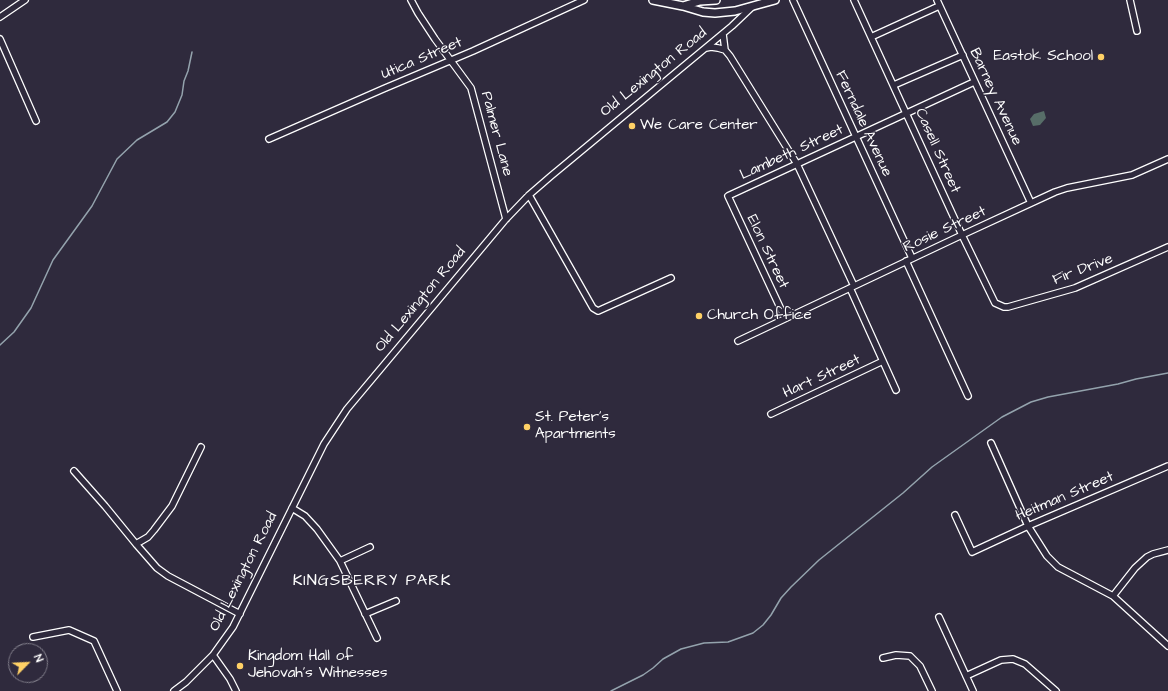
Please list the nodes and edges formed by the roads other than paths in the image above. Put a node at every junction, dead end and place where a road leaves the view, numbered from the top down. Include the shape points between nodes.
1 (26, 0) edge
2 (411, 0) edge
3 (584, 0) edge
4 (653, 0) edge
5 (716, 0) edge
6 (758, 0) edge
7 (775, 0) edge
8 (793, 0) edge
9 (854, 0) edge
10 (1130, 0) edge
11 (938, 3) edge
12 (683, 6) junction
13 (752, 7) junction
14 (0, 17) edge
15 (1137, 31) dead end
16 (723, 34) junction
17 (871, 37) junction
18 (0, 39) edge
19 (704, 49) junction
20 (725, 50) junction
21 (963, 55) junction
22 (452, 60) junction
23 (974, 82) junction
24 (894, 85) junction
25 (907, 113) junction
26 (36, 121) dead end
27 (856, 136) junction
28 (269, 139) dead end
29 (1168, 159) edge
30 (797, 164) junction
31 (529, 195) junction
32 (728, 196) joint
33 (1031, 203) junction
34 (506, 219) junction
35 (962, 235) junction
36 (1168, 247) edge
37 (912, 258) junction
38 (906, 261) junction
39 (671, 278) dead end
40 (852, 287) junction
41 (1004, 307) joint
42 (785, 318) junction
43 (738, 341) dead end
44 (883, 361) junction
45 (896, 390) dead end
46 (968, 396) dead end
47 (771, 414) dead end
48 (991, 443) dead end
49 (202, 447) dead end
50 (1168, 466) edge
51 (74, 471) dead end
52 (292, 508) junction
53 (955, 515) dead end
54 (1028, 526) junction
55 (136, 544) junction
56 (370, 547) dead end
57 (1168, 550) edge
58 (340, 561) junction
59 (1113, 596) junction
60 (396, 601) dead end
61 (240, 614) junction
62 (365, 614) junction
63 (939, 617) dead end
64 (33, 637) dead end
65 (377, 638) dead end
66 (1168, 646) edge
67 (213, 655) junction
68 (883, 658) dead end
69 (966, 676) junction
70 (117, 691) edge
71 (174, 691) edge
72 (236, 691) edge
73 (932, 691) edge
74 (973, 691) edge
75 (1056, 691) edge

1 - 14 street
2 - 22 street, Palmer Lane via 435,39
3 - 22 street, Utica Street
4 - 12 main road
5 - 12 main road
6 - 13 main road
7 - 13 main road, Old Lexington Road
8 - 27 street, Ferndale Avenue
9 - 17 street, Casell Street
10 - 15 street
11 - 17 street
11 - 21 street, Barney Avenue
12 - 13 main road via 716,13
13 - 16 street, Old Lexington Road
16 - 19 street, Old Lexington Road
16 - 20 street
17 - 24 street, Casell Street
18 - 26 street
19 - 20 street via 711,47
19 - 31 street, Old Lexington Road
20 - 30 street
21 - 23 street, Barney Avenue
21 - 24 street
22 - 28 street, Utica Street
22 - 34 street, Palmer Lane via 475,97
23 - 25 street, Lambeth Street
23 - 33 street, Barney Avenue
24 - 25 street, Casell Street
25 - 27 street, Lambeth Street
25 - 35 street, Casell Street
27 - 30 street, Lambeth Street
27 - 37 street, Ferndale Avenue
29 - 33 street, Rosie Street via 1132,175 1067,188
30 - 32 street, Lambeth Street
30 - 40 street
31 - 34 street, Old Lexington Road
31 - 39 street via 593,308 598,311
32 - 42 street, Elon Street
33 - 35 street, Rosie Street
34 - 52 street, Old Lexington Road via 347,409 324,444
35 - 37 street, Rosie Street
35 - 41 street, Casell Street via 995,302
36 - 41 street, Fir Drive via 1075,288
37 - 38 street, Rosie Street
38 - 40 street, Rosie Street
38 - 46 street
40 - 42 street, Rosie Street
40 - 44 street
42 - 43 street, Rosie Street
44 - 45 street
44 - 47 street, Hart Street
48 - 54 street
49 - 55 street via 172,506 148,537
50 - 54 street, Heitman Street
51 - 55 street
52 - 58 street via 305,516 317,529
52 - 61 street, Old Lexington Road
53 - 54 street, Heitman Street via 972,552
54 - 59 street via 1047,556 1058,567
55 - 61 street via 157,568 168,576
56 - 58 street
57 - 59 street via 1147,557
58 - 62 street
59 - 66 street
60 - 62 street
61 - 67 street, Old Lexington Road
62 - 65 street
63 - 69 street
64 - 70 street via 69,630 94,642
67 - 71 street, Old Lexington Road
67 - 72 street
68 - 73 street via 896,655 910,656 920,666
69 - 74 street
69 - 75 street via 1001,660 1014,659 1025,664

